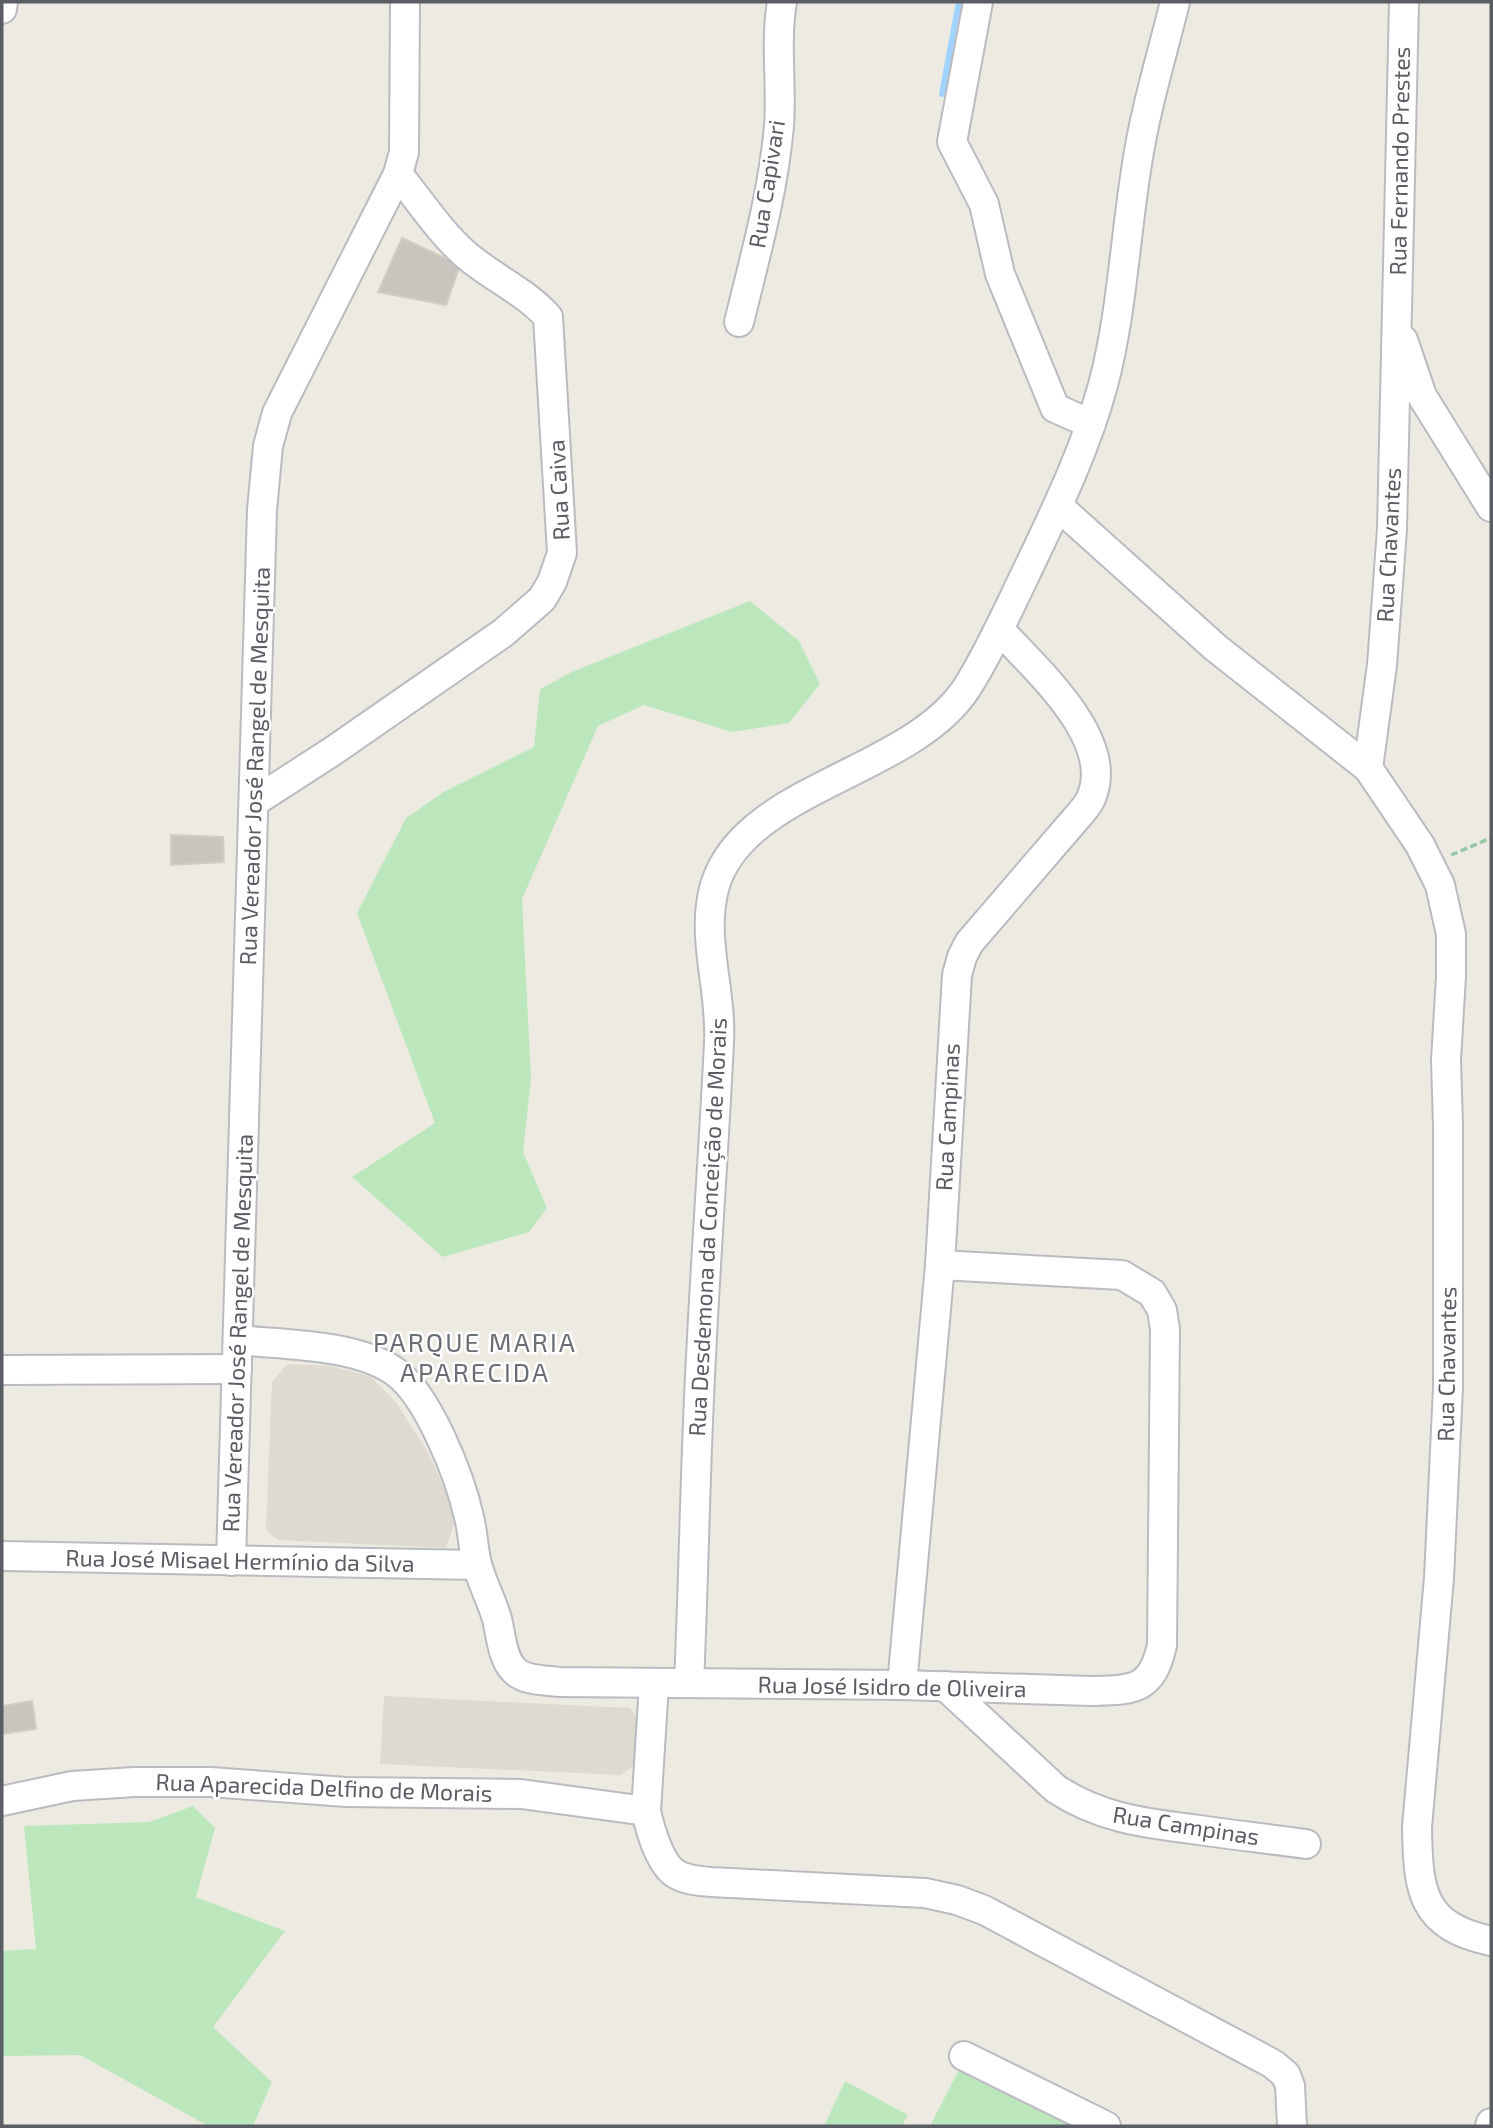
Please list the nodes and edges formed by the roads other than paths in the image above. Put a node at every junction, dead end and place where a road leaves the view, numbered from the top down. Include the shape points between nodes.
1 (3, 2) edge
2 (405, 2) edge
3 (782, 2) edge
4 (978, 2) edge
5 (1175, 2) edge
6 (1404, 2) edge
7 (2, 9) edge
8 (398, 174) junction
9 (1396, 320) junction
10 (739, 322) dead end
11 (1091, 424) junction
12 (1058, 506) junction
13 (1491, 507) edge
14 (999, 629) junction
15 (1368, 768) junction
16 (254, 802) junction
17 (940, 1265) junction
18 (238, 1340) junction
19 (237, 1369) junction
20 (2, 1370) edge
21 (2, 1556) edge
22 (231, 1561) junction
23 (477, 1565) junction
24 (689, 1682) junction
25 (654, 1684) junction
26 (902, 1685) junction
27 (945, 1686) junction
28 (2, 1801) edge
29 (646, 1811) junction
30 (1306, 1844) dead end
31 (1491, 1941) edge
32 (964, 2056) dead end
33 (1106, 2126) edge
34 (1292, 2126) edge

1 - 7 street
2 - 8 street, Rua Vereador José Rangel de Mesquita via 404,152
3 - 10 street, Rua Capivari via 774,169
4 - 11 street via 952,142 985,204 1000,274 1055,408
5 - 11 street, Rua Desdemona da Conceição de Morais via 1137,161 1105,380
6 - 9 street, Rua Fernando Prestes
8 - 16 street, Rua Vereador José Rangel de Mesquita via 277,413 268,446
8 - 16 street, Rua Caiva via 464,253 548,317 562,553 542,599 503,634
9 - 13 street via 1422,396
9 - 15 street, Rua Chavantes via 1392,529 1382,665
11 - 12 street, Rua Desdemona da Conceição de Morais
12 - 14 street, Rua Desdemona da Conceição de Morais
12 - 15 street, Rua Chavantes via 1216,648
14 - 17 street, Rua Campinas via 1068,705 1084,730 1096,765 1096,783 1085,807 983,925 962,957 955,991
14 - 24 street, Rua Desdemona da Conceição de Morais via 965,690 941,719 915,738 789,805 746,836 724,863 715,886 708,919 720,1031
15 - 31 street, Rua Chavantes via 1420,845 1440,885 1451,934 1446,1060 1448,1387 1417,1866 1426,1899 1437,1917
16 - 18 street, Rua Vereador José Rangel de Mesquita
17 - 26 street, Rua Campinas
17 - 27 street, Rua José Isidro de Oliveira via 1122,1275 1152,1293 1162,1310 1165,1329 1162,1645 1151,1677 1140,1686 1102,1691
18 - 19 street, Rua Vereador José Rangel de Mesquita
18 - 23 street, Rua José Isidro de Oliveira via 337,1349 395,1372 418,1396 443,1442 469,1515
19 - 20 street
19 - 22 street, Rua Vereador José Rangel de Mesquita
21 - 22 street, Rua José Misael Hermínio da Silva
22 - 23 street, Rua José Misael Hermínio da Silva
23 - 25 street, Rua José Isidro de Oliveira via 514,1670 526,1678 559,1682
24 - 25 street, Rua José Isidro de Oliveira
24 - 26 street, Rua José Isidro de Oliveira
25 - 29 street
26 - 27 street, Rua José Isidro de Oliveira
27 - 30 street, Rua Campinas via 1056,1789 1102,1813
28 - 29 street, Rua Aparecida Delfino de Morais via 72,1786 210,1782 346,1792 521,1794
29 - 34 street via 667,1862 673,1871 691,1880 925,1893 984,1910 1273,2064 1286,2075 1290,2086
32 - 33 street

